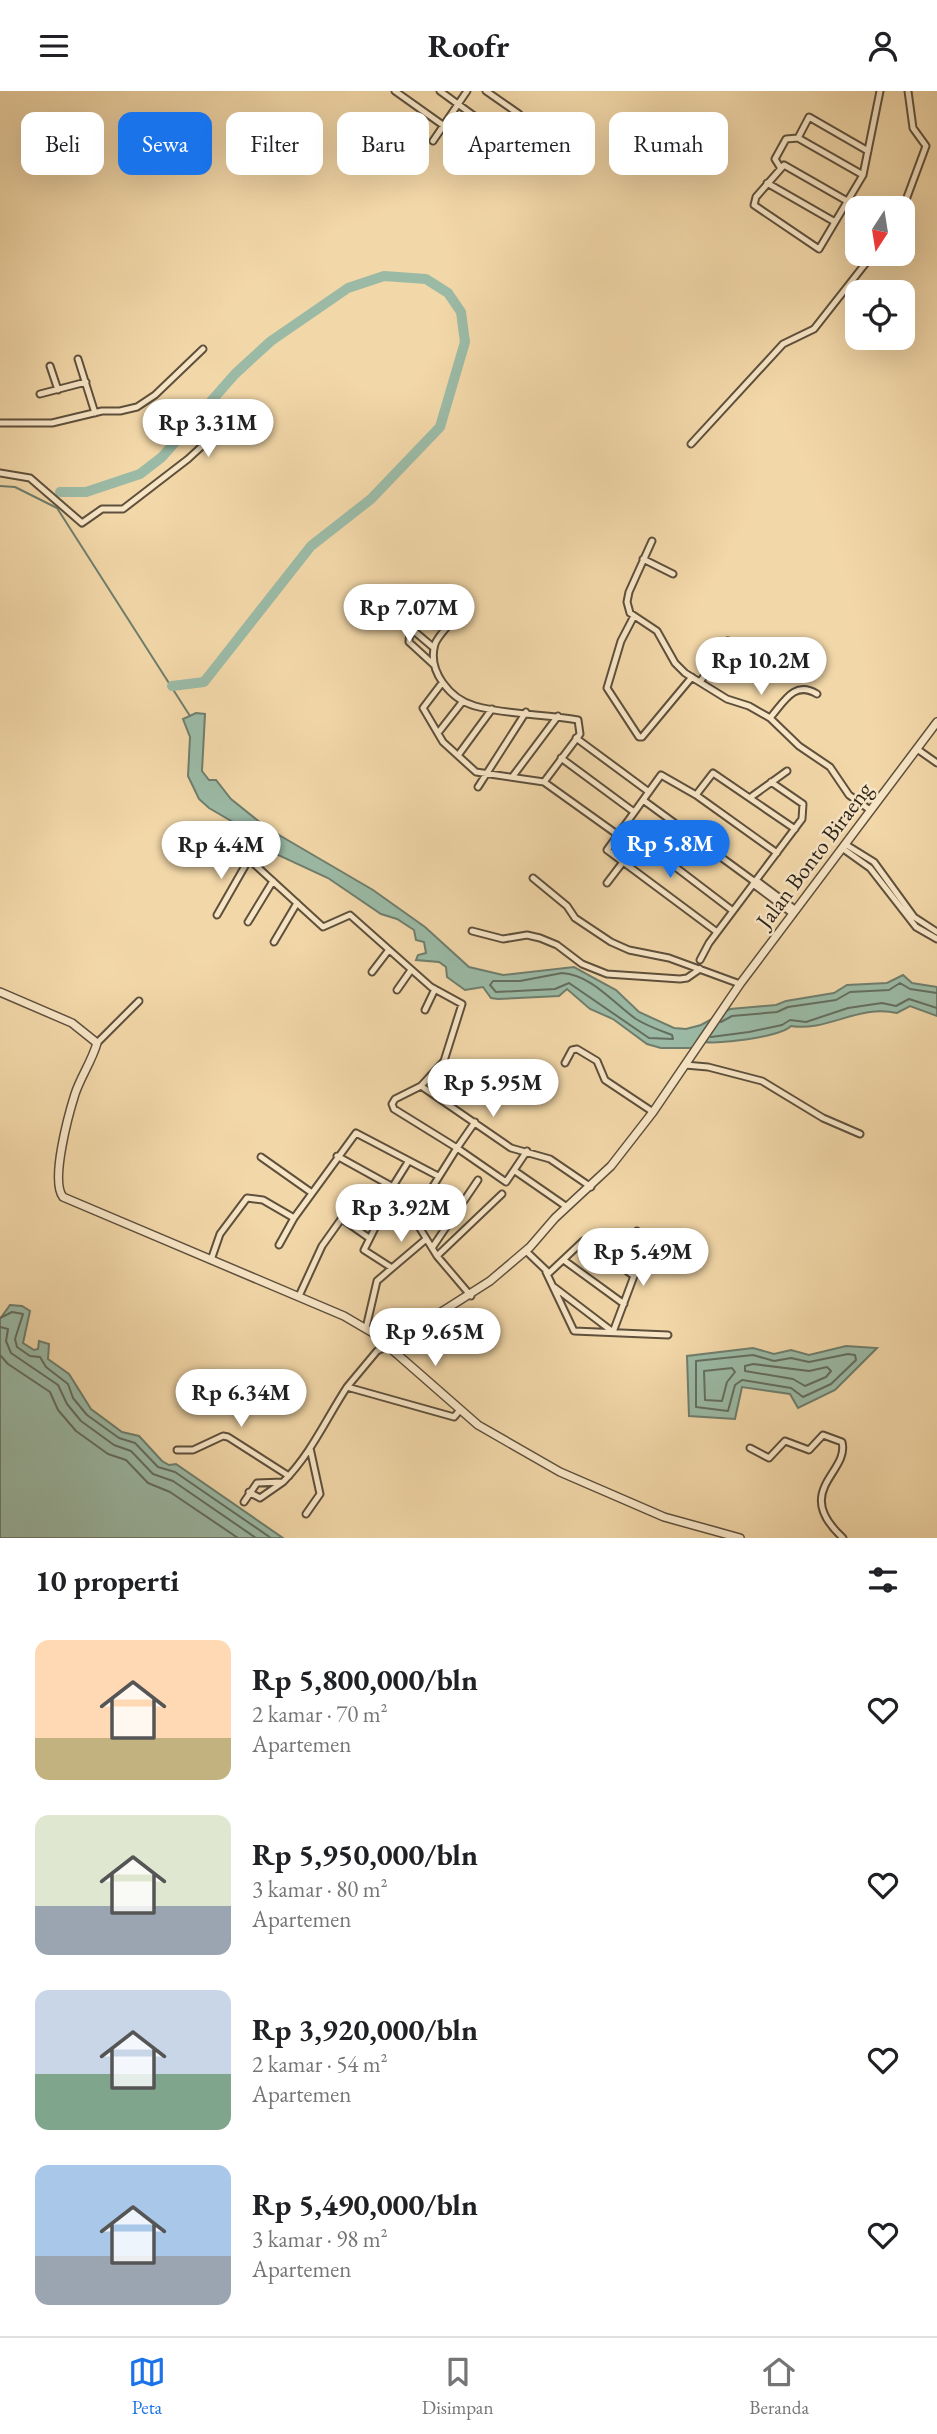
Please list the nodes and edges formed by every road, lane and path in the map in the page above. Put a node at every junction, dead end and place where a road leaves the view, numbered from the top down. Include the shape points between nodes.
1 (395, 91) edge
2 (440, 91) edge
3 (467, 91) edge
4 (486, 91) edge
5 (880, 91) edge
6 (908, 91) edge
7 (458, 104) junction
8 (453, 112) edge
9 (469, 112) edge
10 (516, 112) edge
11 (443, 125) edge
12 (443, 127) edge
13 (798, 138) junction
14 (433, 141) dead end
15 (868, 152) junction
16 (780, 167) junction
17 (863, 174) junction
18 (767, 183) junction
19 (850, 196) edge
20 (907, 196) edge
21 (845, 200) edge
22 (845, 204) edge
23 (835, 222) junction
24 (864, 266) edge
25 (203, 349) dead end
26 (78, 359) dead end
27 (50, 366) dead end
28 (86, 382) junction
29 (58, 390) junction
30 (40, 394) dead end
31 (95, 413) junction
32 (237, 414) dead end
33 (0, 423) edge
34 (691, 444) dead end
35 (0, 473) edge
36 (652, 541) dead end
37 (643, 559) junction
38 (674, 574) dead end
39 (634, 616) junction
40 (401, 620) dead end
41 (451, 622) dead end
42 (410, 628) junction
43 (434, 648) junction
44 (759, 657) dead end
45 (434, 666) junction
46 (692, 677) junction
47 (699, 682) junction
48 (442, 684) junction
49 (817, 694) dead end
50 (463, 701) junction
51 (492, 709) junction
52 (526, 712) junction
53 (558, 716) junction
54 (770, 718) junction
55 (937, 722) edge
56 (438, 733) junction
57 (576, 738) junction
58 (917, 749) junction
59 (458, 754) junction
60 (561, 758) junction
61 (937, 763) edge
62 (787, 771) dead end
63 (484, 775) junction
64 (513, 776) junction
65 (544, 782) junction
66 (771, 782) junction
67 (478, 787) dead end
68 (649, 792) junction
69 (696, 795) junction
70 (751, 797) junction
71 (643, 800) junction
72 (870, 810) junction
73 (634, 812) junction
74 (623, 827) junction
75 (795, 829) junction
76 (618, 835) junction
77 (228, 840) dead end
78 (844, 846) junction
79 (777, 853) junction
80 (249, 859) junction
81 (623, 862) junction
82 (533, 878) dead end
83 (273, 881) junction
84 (755, 882) junction
85 (607, 883) dead end
86 (297, 903) junction
87 (733, 911) junction
88 (795, 912) junction
89 (216, 915) dead end
90 (248, 922) dead end
91 (472, 931) dead end
92 (717, 932) junction
93 (937, 932) edge
94 (937, 939) edge
95 (274, 942) dead end
96 (388, 951) junction
97 (701, 960) dead end
98 (700, 969) junction
99 (411, 970) junction
100 (372, 972) dead end
101 (740, 983) junction
102 (436, 989) junction
103 (397, 990) dead end
104 (0, 992) edge
105 (139, 1001) dead end
106 (425, 1010) dead end
107 (97, 1043) junction
108 (565, 1063) dead end
109 (685, 1065) junction
110 (421, 1086) junction
111 (653, 1112) junction
112 (475, 1122) junction
113 (860, 1134) dead end
114 (457, 1148) junction
115 (527, 1151) junction
116 (337, 1156) junction
117 (261, 1157) dead end
118 (408, 1162) junction
119 (515, 1171) junction
120 (438, 1176) junction
121 (478, 1180) dead end
122 (393, 1187) junction
123 (591, 1187) junction
124 (312, 1193) junction
125 (502, 1194) dead end
126 (568, 1207) junction
127 (349, 1208) dead end
128 (294, 1218) junction
129 (342, 1219) junction
130 (637, 1231) dead end
131 (369, 1237) junction
132 (631, 1239) junction
133 (425, 1240) junction
134 (279, 1245) dead end
135 (432, 1248) junction
136 (526, 1251) junction
137 (647, 1252) dead end
138 (437, 1256) junction
139 (646, 1259) dead end
140 (211, 1260) junction
141 (612, 1260) junction
142 (565, 1261) junction
143 (392, 1268) junction
144 (546, 1272) junction
145 (634, 1276) junction
146 (554, 1287) junction
147 (299, 1296) junction
148 (471, 1296) junction
149 (624, 1304) junction
150 (366, 1328) junction
151 (613, 1332) junction
152 (668, 1335) dead end
153 (388, 1346) junction
154 (347, 1387) junction
155 (460, 1410) junction
156 (310, 1448) junction
157 (750, 1448) dead end
158 (177, 1450) dead end
159 (289, 1476) junction
160 (283, 1482) junction
161 (249, 1492) junction
162 (244, 1501) dead end
163 (306, 1514) dead end
164 (740, 1538) edge
165 (843, 1538) edge

1 - 11 street
2 - 7 street
3 - 7 street
4 - 10 street
5 - 15 street
6 - 20 street via 913,128 926,146
7 - 8 street
7 - 9 street
12 - 14 street
13 - 15 street via 808,117
13 - 16 street via 786,139 781,145 775,159
13 - 17 street
15 - 17 street
16 - 18 street
16 - 21 street
17 - 19 street
18 - 23 street
18 - 23 street via 754,205 819,249
22 - 23 street
24 - 34 street via 814,329 783,344
25 - 31 street via 145,403 128,410
26 - 28 street
27 - 29 street
28 - 29 street
28 - 31 street
29 - 30 street
31 - 33 street via 52,423
32 - 35 street via 123,509 102,509 82,523 30,478
36 - 37 street
37 - 38 street
37 - 39 street via 627,597
39 - 46 street via 657,631 675,663
39 - 46 street via 607,688 639,737
40 - 42 street
41 - 43 street
42 - 43 street
42 - 45 street via 410,642
43 - 45 street
44 - 47 street via 728,641
45 - 48 street
46 - 47 street
47 - 54 street
48 - 50 street
48 - 56 street via 423,708
49 - 54 street via 796,689
50 - 51 street
50 - 56 street
51 - 52 street
51 - 59 street
52 - 53 street
52 - 63 street
53 - 57 street via 578,720 580,734
53 - 64 street
54 - 72 street via 830,767 849,795
55 - 58 street, Jalan Bonto Biraeng
56 - 59 street
57 - 60 street
57 - 68 street
58 - 61 street
58 - 72 street, Jalan Bonto Biraeng
59 - 63 street
60 - 65 street
60 - 73 street
62 - 66 street
63 - 64 street
63 - 67 street
64 - 65 street
65 - 76 street
66 - 70 street
66 - 75 street via 803,804 802,819
68 - 69 street via 661,775
68 - 71 street
69 - 70 street via 713,773
69 - 79 street
70 - 75 street
71 - 73 street
71 - 84 street
72 - 78 street, Jalan Bonto Biraeng
73 - 74 street
74 - 76 street
74 - 87 street
75 - 79 street
76 - 81 street via 607,850
77 - 80 street
78 - 88 street, Jalan Bonto Biraeng
78 - 93 street via 874,862 914,917
78 - 94 street via 870,868 916,927
79 - 84 street
80 - 83 street
80 - 89 street
81 - 85 street
81 - 92 street
82 - 98 street via 575,918 611,942
83 - 86 street
83 - 90 street
84 - 87 street
84 - 88 street
86 - 95 street
86 - 96 street via 323,927 349,915
87 - 92 street
88 - 101 street, Jalan Bonto Biraeng
91 - 98 street via 503,939 540,938 582,964 615,976 680,979
92 - 97 street
96 - 99 street
96 - 100 street
98 - 101 street
99 - 102 street
99 - 103 street
101 - 109 street, Jalan Bonto Biraeng
102 - 106 street
102 - 110 street via 463,1004 444,1061
104 - 107 street via 72,1023
105 - 107 street
107 - 140 street via 69,1116 60,1194
108 - 111 street via 572,1050 579,1050 598,1062 605,1080
109 - 111 street, Jalan Bonto Biraeng
109 - 113 street via 762,1081 823,1118
110 - 112 street
110 - 114 street via 396,1099 393,1108
111 - 123 street, Jalan Bonto Biraeng
112 - 114 street
112 - 115 street via 512,1148
114 - 119 street via 506,1182
114 - 120 street
115 - 119 street
115 - 123 street via 550,1159
116 - 118 street via 358,1133
116 - 122 street
116 - 124 street
117 - 124 street
118 - 120 street
118 - 122 street
119 - 126 street
120 - 133 street via 416,1217
121 - 135 street
122 - 131 street via 375,1215 376,1226
123 - 126 street, Jalan Bonto Biraeng
124 - 128 street
125 - 138 street
126 - 136 street, Jalan Bonto Biraeng
127 - 129 street
128 - 134 street
128 - 140 street via 263,1200 243,1201 220,1234
129 - 131 street
129 - 147 street via 322,1246
130 - 132 street
131 - 143 street via 364,1250
132 - 137 street
132 - 141 street
133 - 135 street
133 - 143 street
135 - 138 street
136 - 144 street
136 - 148 street, Jalan Bonto Biraeng
138 - 148 street
139 - 145 street
140 - 147 street
141 - 142 street via 584,1241
141 - 145 street
142 - 144 street
142 - 149 street
143 - 150 street via 377,1281
144 - 146 street
145 - 149 street
146 - 151 street
146 - 151 street via 574,1331
147 - 150 street
148 - 153 street, Jalan Bonto Biraeng
149 - 151 street
150 - 153 street
151 - 152 street
153 - 154 street via 377,1351
153 - 155 street
154 - 155 street via 447,1418
154 - 156 street
155 - 164 street via 575,1480 664,1517
156 - 159 street
156 - 163 street via 320,1494
157 - 165 street via 769,1458 785,1441 809,1450 823,1435 842,1442 842,1453 821,1501 829,1523
158 - 159 street via 193,1450 229,1437
159 - 160 street
160 - 161 street via 262,1481
160 - 161 street via 260,1498
161 - 162 street

